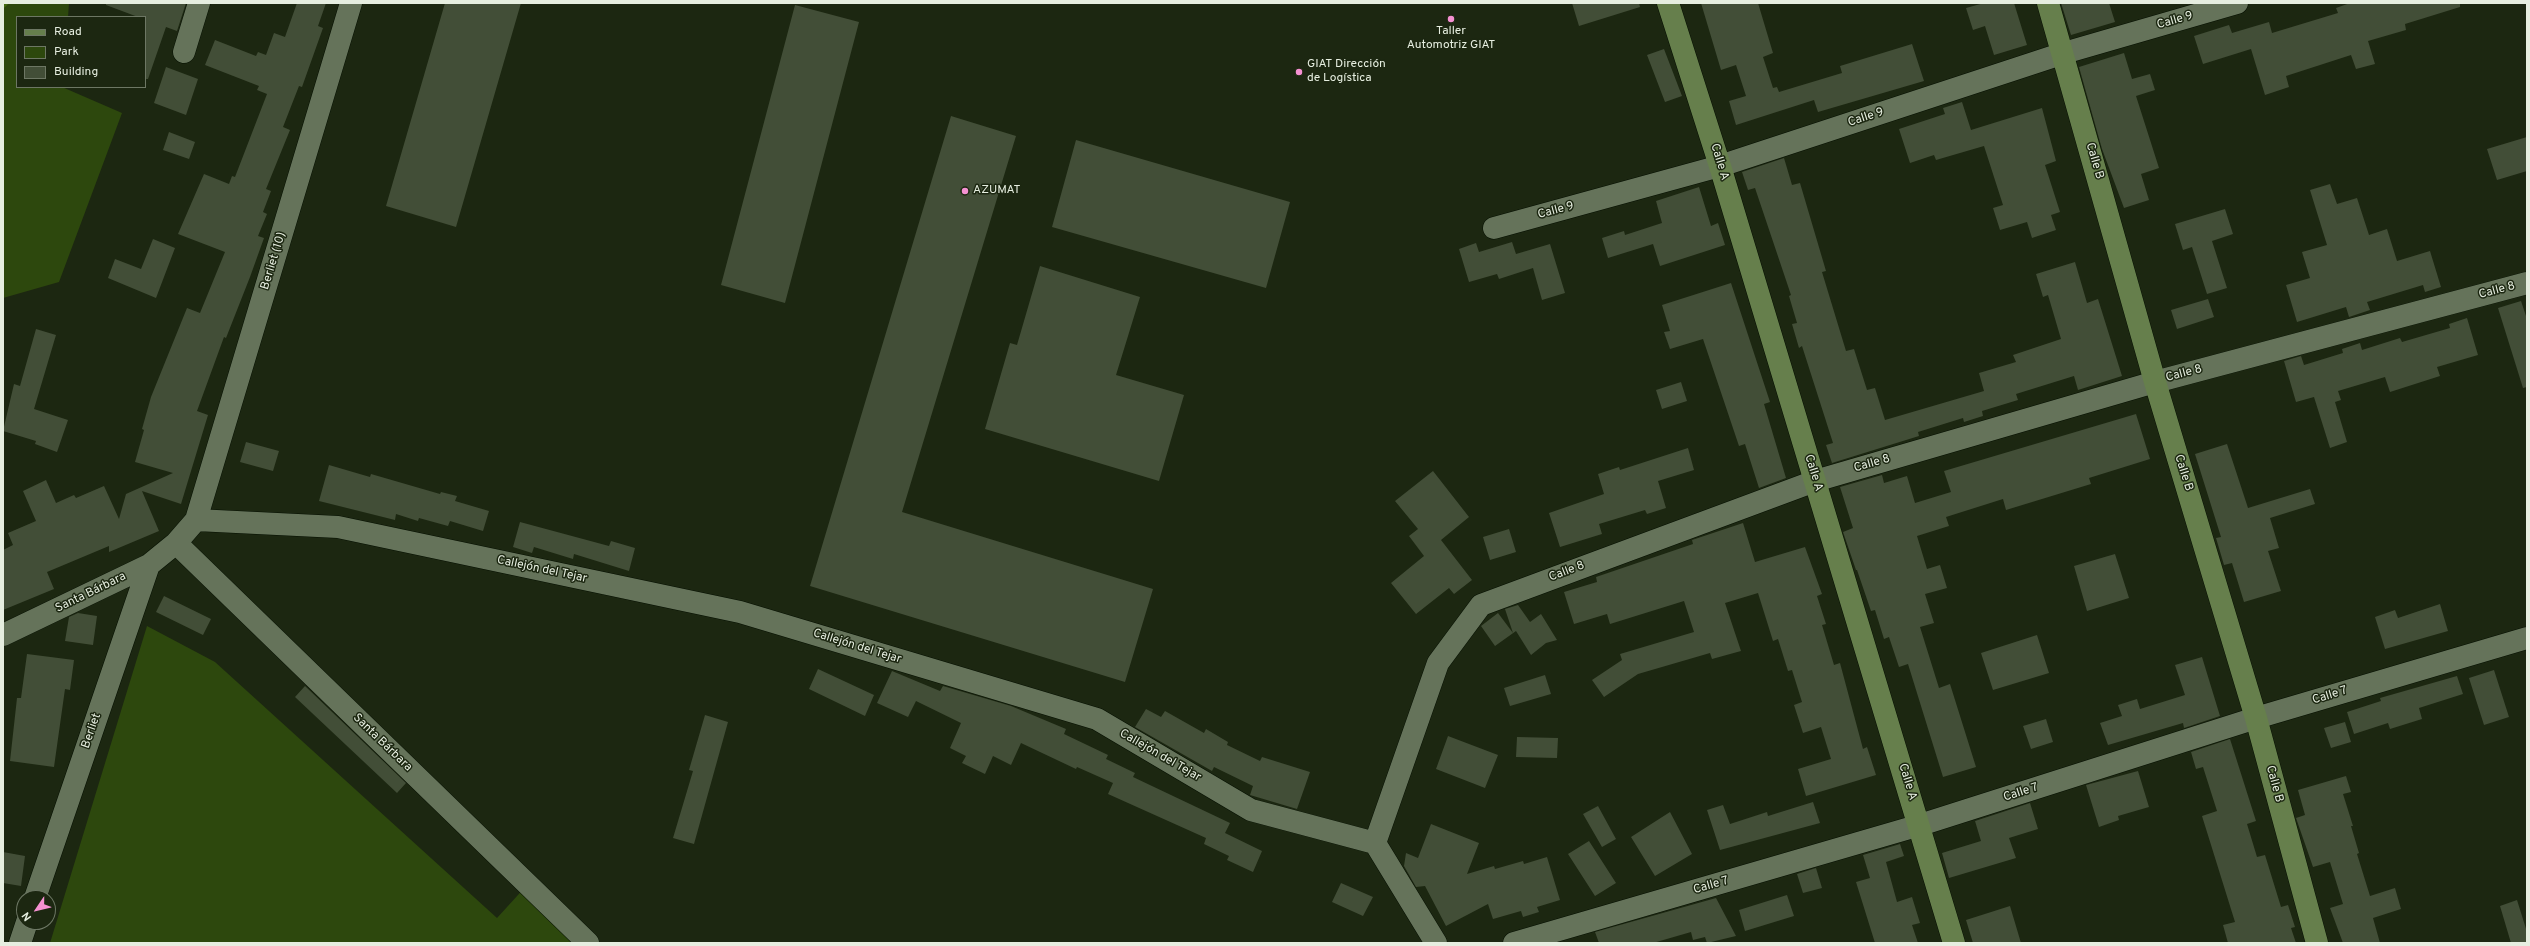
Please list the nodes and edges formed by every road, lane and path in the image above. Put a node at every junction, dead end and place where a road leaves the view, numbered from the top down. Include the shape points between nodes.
1 (199, 3) edge
2 (351, 3) edge
3 (1668, 3) edge
4 (2048, 3) edge
5 (2237, 3) edge
6 (184, 52) dead end
7 (2064, 53) junction
8 (1720, 166) junction
9 (1494, 228) dead end
10 (2527, 283) edge
11 (2155, 382) junction
12 (1815, 481) junction
13 (196, 520) junction
14 (176, 543) junction
15 (150, 565) junction
16 (3, 635) edge
17 (2527, 638) edge
18 (2256, 718) junction
19 (1920, 825) junction
20 (1375, 843) junction
21 (38, 890) edge
22 (24, 930) edge
23 (20, 943) edge
24 (588, 943) edge
25 (1436, 943) edge
26 (1514, 943) edge
27 (1954, 943) edge
28 (2317, 943) edge

1 - 6 street
2 - 13 street, Berliet (10)
3 - 8 street, Calle A
4 - 7 street, Calle B
5 - 7 street, Calle 9
7 - 8 street, Calle 9
7 - 11 street, Calle B
8 - 9 street, Calle 9
8 - 12 street, Calle A
10 - 11 street, Calle 8
11 - 12 street, Calle 8
11 - 18 street, Calle B
12 - 19 street, Calle A
12 - 20 street, Calle 8 via 1481,604 1438,663
13 - 14 street, Santa Bárbara
13 - 20 street, Callejón del Tejar via 338,526 740,612 1097,719 1252,810
14 - 15 street, Santa Bárbara
14 - 24 street, Santa Bárbara
15 - 16 street, Santa Bárbara
15 - 21 street, Berliet
17 - 18 street, Calle 7
18 - 19 street, Calle 7
18 - 28 street, Calle B
19 - 26 street, Calle 7
19 - 27 street, Calle A
20 - 25 street
22 - 23 street

